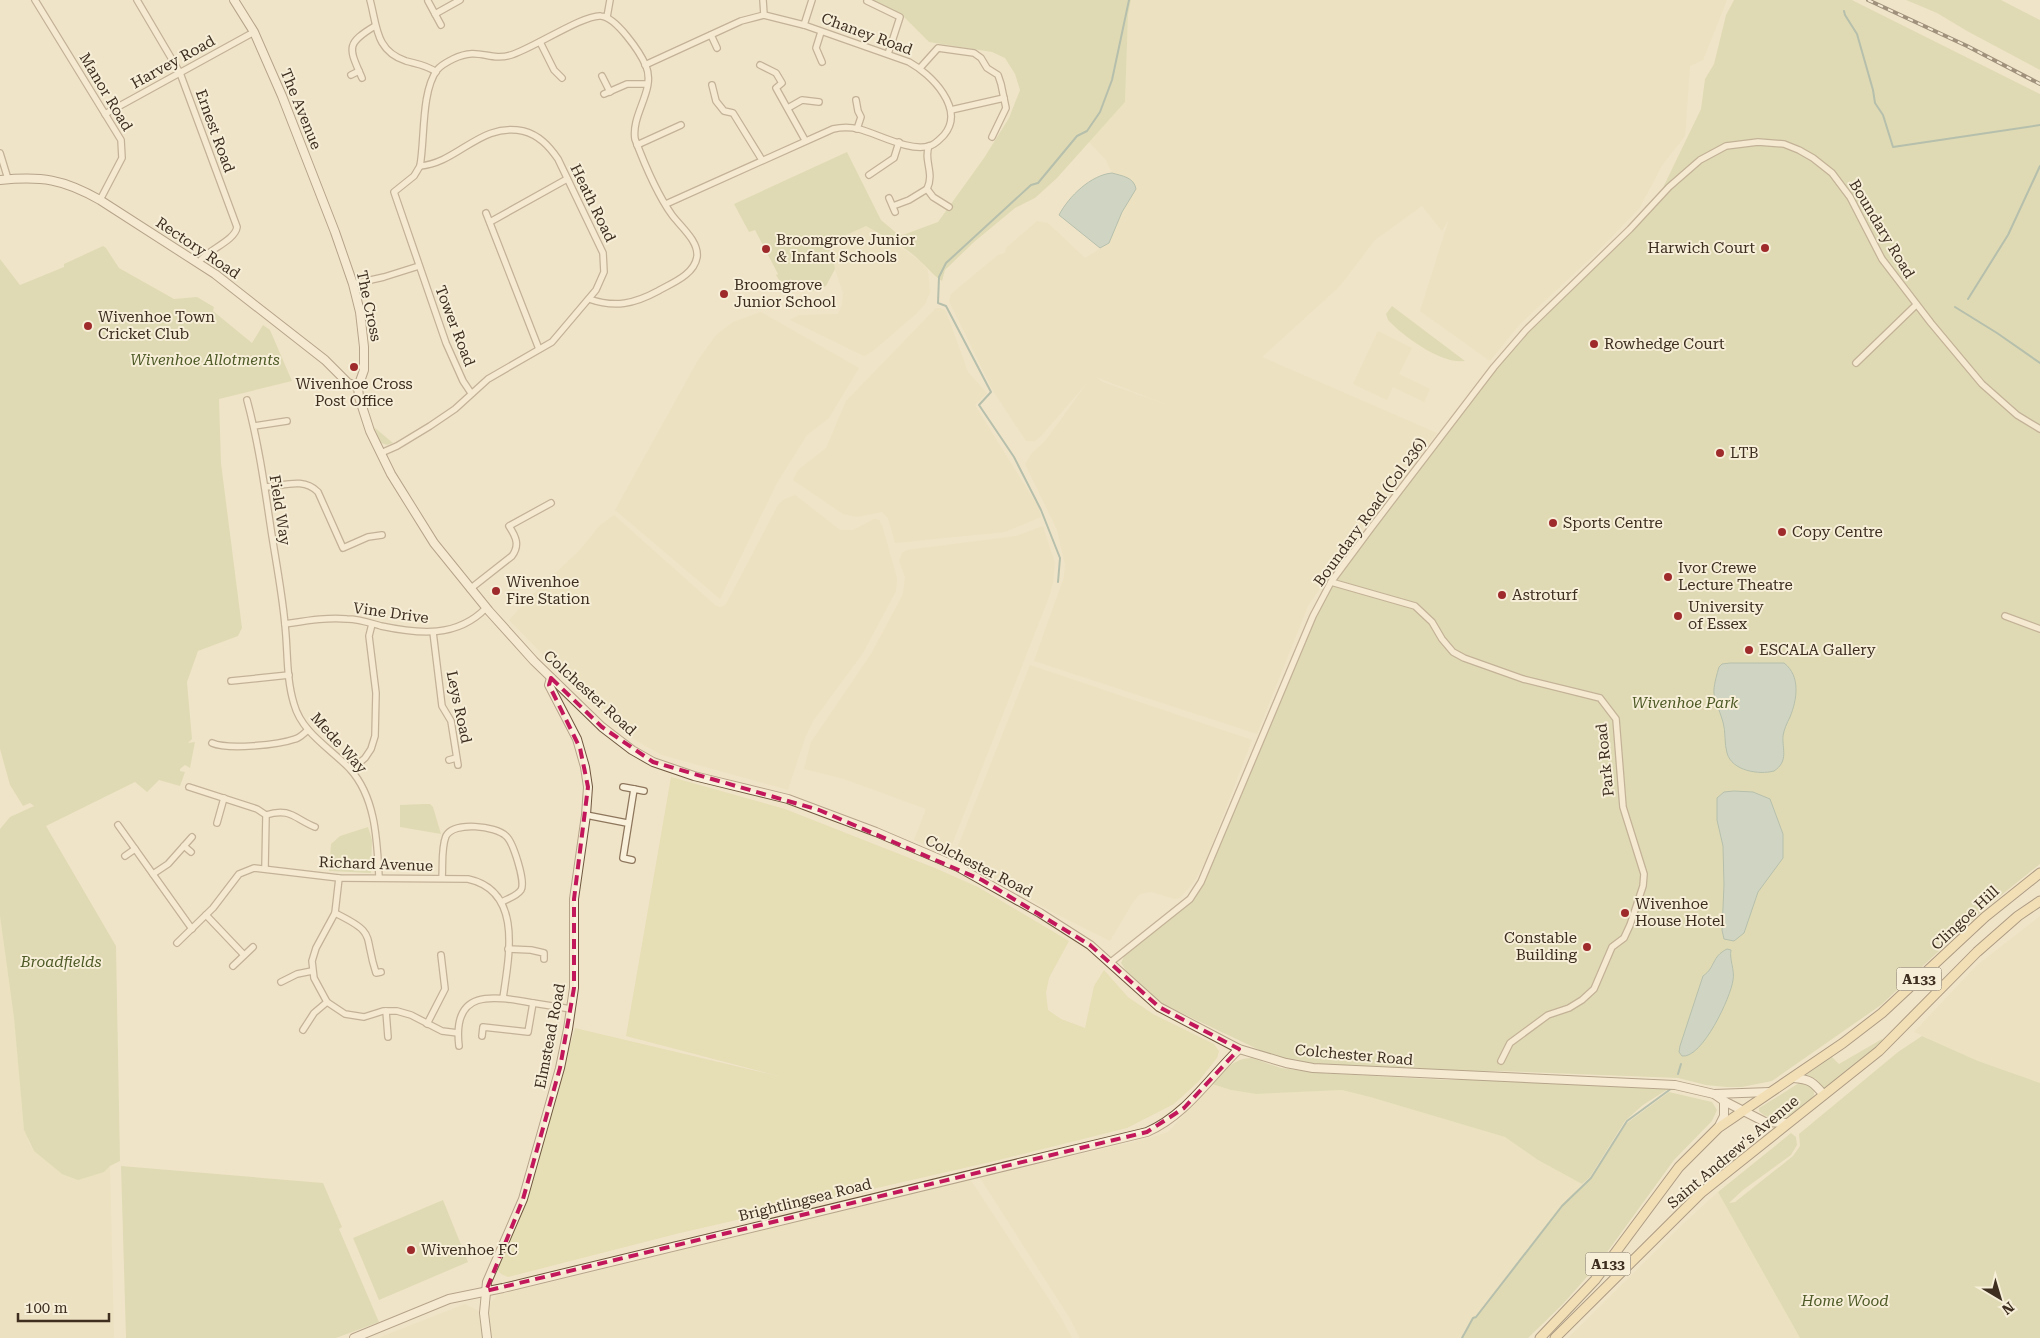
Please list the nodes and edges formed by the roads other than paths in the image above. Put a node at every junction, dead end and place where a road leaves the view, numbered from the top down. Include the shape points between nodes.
1 (35, 0) edge
2 (137, 0) edge
3 (234, 0) edge
4 (370, 0) edge
5 (460, 0) edge
6 (610, 0) edge
7 (763, 0) edge
8 (812, 0) edge
9 (428, 1) edge
10 (867, 1) edge
11 (435, 14) junction
12 (764, 15) junction
13 (607, 17) junction
14 (441, 25) dead end
15 (804, 25) junction
16 (375, 26) junction
17 (254, 32) junction
18 (821, 32) junction
19 (711, 35) junction
20 (540, 42) junction
21 (718, 48) dead end
22 (888, 54) junction
23 (822, 62) dead end
24 (646, 65) junction
25 (760, 66) dead end
26 (920, 68) junction
27 (359, 71) junction
28 (436, 72) junction
29 (180, 73) junction
30 (351, 74) dead end
31 (602, 76) dead end
32 (362, 78) dead end
33 (562, 78) dead end
34 (647, 84) junction
35 (712, 85) dead end
36 (1004, 98) junction
37 (856, 100) dead end
38 (819, 102) dead end
39 (788, 108) junction
40 (950, 110) junction
41 (104, 114) junction
42 (681, 125) dead end
43 (857, 128) junction
44 (992, 137) dead end
45 (805, 140) junction
46 (899, 142) junction
47 (637, 146) junction
48 (929, 146) junction
49 (0, 153) edge
50 (762, 160) junction
51 (420, 166) junction
52 (869, 175) dead end
53 (568, 179) junction
54 (4, 180) edge
55 (1669, 187) joint
56 (927, 189) junction
57 (890, 198) dead end
58 (100, 200) junction
59 (666, 204) junction
60 (893, 206) junction
61 (949, 207) dead end
62 (895, 212) dead end
63 (486, 213) dead end
64 (490, 222) junction
65 (335, 232) joint
66 (199, 262) junction
67 (420, 266) junction
68 (353, 284) junction
69 (589, 299) junction
70 (1916, 305) junction
71 (540, 350) junction
72 (1856, 363) dead end
73 (358, 387) junction
74 (471, 393) junction
75 (247, 400) dead end
76 (287, 421) dead end
77 (254, 426) junction
78 (2040, 429) edge
79 (381, 453) junction
80 (265, 487) junction
81 (551, 503) dead end
82 (382, 535) dead end
83 (1331, 582) junction
84 (470, 589) junction
85 (486, 608) junction
86 (2005, 616) dead end
87 (285, 624) junction
88 (372, 624) junction
89 (2040, 629) edge
90 (433, 632) junction
91 (289, 675) junction
92 (551, 678) junction
93 (231, 681) dead end
94 (308, 730) junction
95 (212, 743) dead end
96 (456, 758) junction
97 (449, 760) dead end
98 (458, 765) dead end
99 (351, 770) junction
100 (189, 787) dead end
101 (622, 787) dead end
102 (634, 789) junction
103 (644, 791) dead end
104 (224, 798) junction
105 (266, 815) junction
106 (586, 815) junction
107 (216, 823) dead end
108 (628, 823) junction
109 (118, 825) dead end
110 (315, 827) dead end
111 (192, 837) dead end
112 (184, 846) junction
113 (135, 850) junction
114 (191, 852) dead end
115 (125, 856) dead end
116 (616, 857) dead end
117 (623, 858) junction
118 (632, 860) dead end
119 (264, 868) junction
120 (2040, 873) edge
121 (153, 874) junction
122 (379, 877) junction
123 (339, 878) junction
124 (442, 878) junction
125 (2040, 901) edge
126 (502, 902) junction
127 (335, 914) junction
128 (206, 915) junction
129 (192, 929) junction
130 (177, 943) dead end
131 (253, 947) dead end
132 (508, 949) junction
133 (244, 955) junction
134 (441, 955) dead end
135 (544, 959) dead end
136 (1112, 962) junction
137 (233, 966) dead end
138 (312, 971) junction
139 (381, 972) dead end
140 (282, 982) dead end
141 (503, 998) junction
142 (327, 1002) junction
143 (533, 1003) junction
144 (571, 1009) junction
145 (386, 1011) junction
146 (427, 1024) junction
147 (303, 1030) dead end
148 (458, 1032) junction
149 (482, 1036) dead end
150 (388, 1037) dead end
151 (460, 1046) dead end
152 (1239, 1049) junction
153 (1501, 1061) dead end
154 (1793, 1078) junction
155 (1770, 1092) junction
156 (1714, 1094) junction
157 (1824, 1095) junction
158 (1724, 1101) junction
159 (1742, 1110) junction
160 (1788, 1123) junction
161 (1718, 1128) junction
162 (486, 1291) junction
163 (354, 1338) edge
164 (487, 1338) edge
165 (1540, 1338) edge
166 (1555, 1338) edge

1 - 41 street, Manor Road
2 - 29 street, Ernest Road
3 - 17 main road, The Avenue
4 - 16 street
5 - 11 street
6 - 13 street
7 - 12 street
8 - 15 street
9 - 11 street
10 - 22 street via 900,17
11 - 14 street
12 - 15 street, Chaney Road
12 - 19 street, Chaney Road via 741,21
13 - 20 street via 591,17
13 - 24 street via 617,24
15 - 18 street, Chaney Road
16 - 27 street via 352,44
16 - 28 street via 390,52
17 - 29 street, Harvey Road
17 - 65 main road, The Avenue
18 - 22 street, Chaney Road
18 - 23 street via 816,48
19 - 21 street
19 - 24 street, Chaney Road
20 - 28 street via 505,56 473,52 455,58
20 - 33 street via 554,70
22 - 26 street, Chaney Road
24 - 34 street
25 - 39 street via 776,73 782,83 776,88
26 - 36 street via 938,48 974,53 998,75
26 - 40 street, Chaney Road via 944,95
27 - 30 street
27 - 32 street
28 - 51 street via 426,100
29 - 41 street, Harvey Road
29 - 66 street, Ernest Road via 237,227 234,234
31 - 34 street via 607,93 627,84
34 - 47 street via 634,126
35 - 50 street via 716,102 724,111 733,113
36 - 40 street
36 - 44 street via 1006,108
37 - 43 street via 861,117
38 - 39 street via 802,100
39 - 45 street
40 - 48 street via 947,131
41 - 58 street, Manor Road via 121,140 123,150 120,163
42 - 47 street
43 - 45 street via 833,129
43 - 46 street
45 - 50 street
46 - 48 street
46 - 52 street via 894,158
47 - 59 street
48 - 56 street via 926,152 931,178
49 - 54 street
50 - 59 street
51 - 53 street, Heath Road via 437,162 491,132 504,129 526,132 542,140
51 - 67 street, Tower Road via 414,176 394,192
53 - 64 street
53 - 69 street, Heath Road via 603,253 602,278
54 - 58 main road, Rectory Road via 35,178 60,182
55 - 70 street, Boundary Road via 1700,160 1726,146 1758,142 1784,144 1799,150 1842,184 1882,259
55 - 83 street, Boundary Road (Col 236) via 1506,353
56 - 60 street
56 - 61 street
57 - 60 street
58 - 66 main road, Rectory Road
59 - 69 street via 697,252 689,272 633,303 612,305
60 - 62 street
63 - 64 street
64 - 71 street
65 - 68 main road, The Cross
66 - 73 main road, Rectory Road via 325,360 348,383
67 - 68 street
67 - 74 street, Tower Road via 452,360
68 - 73 main road, The Cross via 364,347 364,370
69 - 71 street, Heath Road via 556,338
70 - 72 street
70 - 78 street, Boundary Road via 1982,384
71 - 74 street, Heath Road via 488,379
73 - 79 main road, Colchester Road via 362,407
74 - 79 street, Heath Road via 430,426
75 - 77 street, Field Way
76 - 77 street
77 - 80 street, Field Way
79 - 84 main road, Colchester Road via 423,527
80 - 82 street via 299,483 312,487 318,492 343,548 368,537
80 - 87 street, Field Way
81 - 84 street via 509,526 516,537 517,549
83 - 136 street, Boundary Road (Col 236) via 1313,616 1209,866 1190,899
83 - 153 street, Park Road via 1416,606 1453,652 1523,679 1600,698 1616,719 1622,807 1644,874 1640,897 1624,938 1612,946 1594,989 1568,1008 1548,1015 1510,1043
84 - 85 main road, Colchester Road
85 - 90 street, Vine Drive via 477,619 466,625
85 - 92 main road, Colchester Road
86 - 89 street
87 - 88 street, Vine Drive via 346,618
87 - 91 street, Mede Way
88 - 90 street, Vine Drive
88 - 99 street via 375,736 366,758
90 - 96 street, Leys Road via 442,706 451,721
91 - 93 street
91 - 94 street, Mede Way via 296,710
92 - 106 main road, Elmstead Road via 549,686 573,729 583,757 588,787
92 - 136 main road, Colchester Road via 611,735 653,762 796,802 958,867 1064,927
94 - 95 street via 294,740 280,742 243,747
94 - 99 street, Mede Way
96 - 97 street, Leys Road
96 - 98 street, Leys Road
99 - 122 street, Mede Way via 364,794 375,829
100 - 104 street
101 - 102 street
102 - 103 street
102 - 108 street
104 - 105 street
104 - 107 street
105 - 110 street via 285,812
105 - 119 street
106 - 108 street
106 - 144 main road, Elmstead Road via 574,899 576,971
108 - 117 street
109 - 113 street
111 - 112 street
112 - 114 street
112 - 121 street via 168,864
113 - 115 street
113 - 121 street
116 - 117 street
117 - 118 street
119 - 123 street, Richard Avenue
119 - 128 street, Richard Avenue via 239,874
120 - 154 main road, Clingoe Hill / A133 via 1991,912 1882,1013
121 - 129 street
122 - 123 street, Richard Avenue
122 - 124 street, Richard Avenue
123 - 127 street
124 - 126 street, Richard Avenue via 482,883
124 - 126 street via 444,842 448,834 460,827 496,829 511,842 523,882 518,893
125 - 157 main road, A133 via 1972,957 1879,1051
126 - 132 street via 508,921
127 - 138 street via 316,948
127 - 139 street via 354,922 368,935 376,973
128 - 129 street, Richard Avenue
128 - 133 street
129 - 130 street, Richard Avenue
131 - 133 street
132 - 135 street via 544,953
132 - 141 street
133 - 137 street
134 - 146 street via 445,989
136 - 152 main road, Colchester Road via 1159,1007
138 - 140 street
138 - 142 street
141 - 143 street
141 - 148 street via 487,997 468,1006
142 - 145 street via 353,1016 364,1017
142 - 147 street via 314,1013
143 - 144 street
143 - 149 street via 528,1032 483,1027
144 - 162 main road, Elmstead Road via 553,1093 523,1199
145 - 146 street via 405,1013
145 - 150 street
146 - 148 street via 442,1031
148 - 151 street
152 - 156 main road, Colchester Road via 1313,1068 1634,1082 1675,1085
152 - 162 main road, Brightlingsea Road via 1184,1108 1168,1122 1147,1132
154 - 155 main road, Saint Andrew's Avenue / A133
154 - 157 main road via 1813,1082
155 - 156 main road, Colchester Road
155 - 159 main road, Saint Andrew's Avenue / A133
156 - 158 main road, Colchester Road
157 - 160 main road, Saint Andrew's Avenue / A133
158 - 159 main road, Colchester Road
158 - 161 main road via 1724,1116
159 - 160 main road, Colchester Road via 1765,1122
159 - 161 main road, Saint Andrew's Avenue / A133
160 - 166 main road, Saint Andrew's Avenue / A133 via 1702,1193
161 - 165 main road, Saint Andrew's Avenue / A133 via 1679,1166 1600,1273
162 - 163 main road, Brightlingsea Road via 449,1299
162 - 164 main road, Elmstead Road

